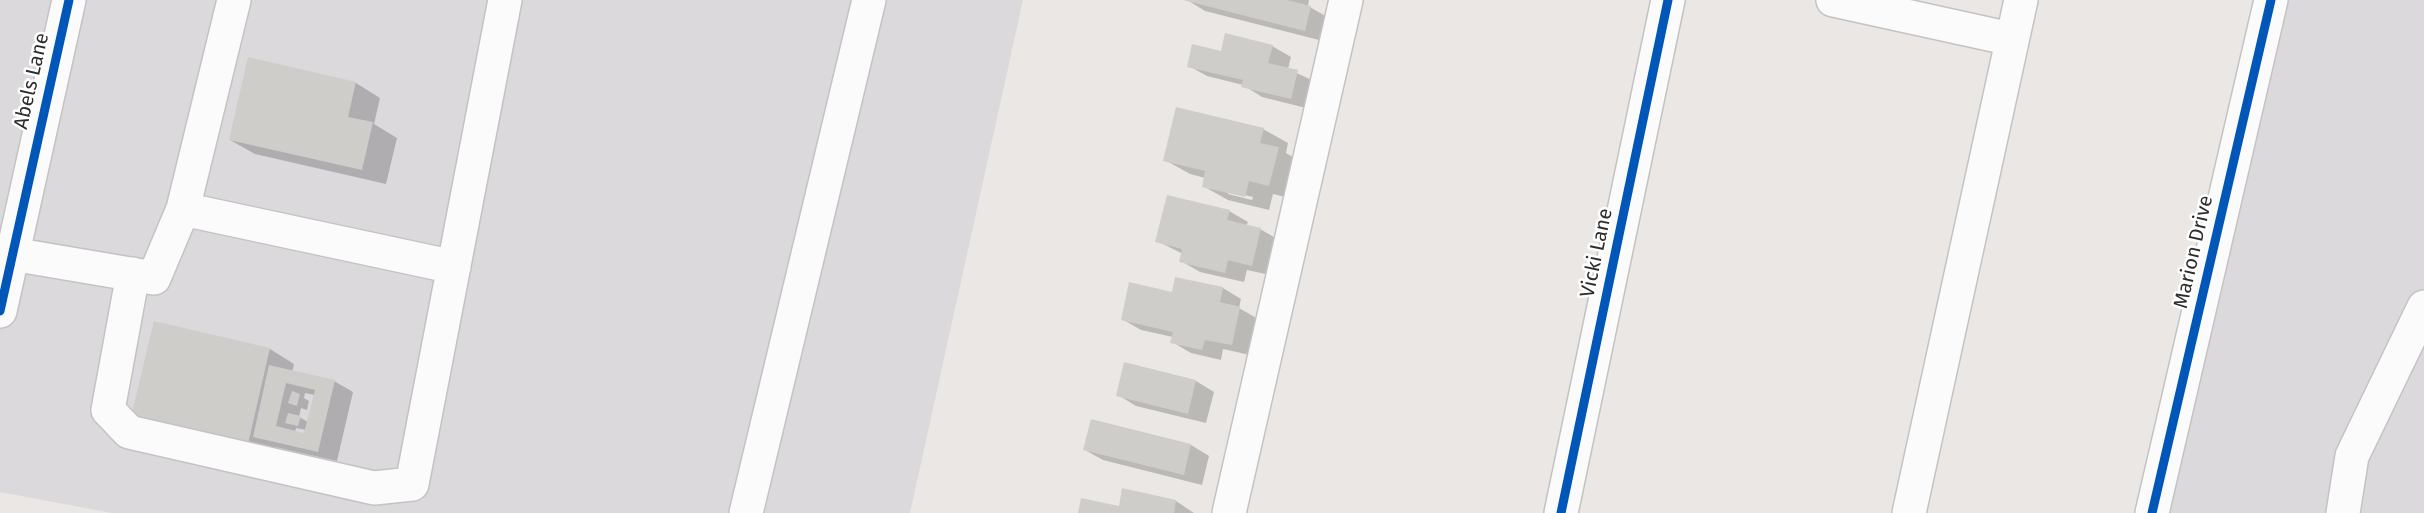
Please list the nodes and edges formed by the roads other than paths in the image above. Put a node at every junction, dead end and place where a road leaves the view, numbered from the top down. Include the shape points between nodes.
1 (69, 0) edge
2 (234, 0) edge
3 (505, 0) edge
4 (869, 0) edge
5 (1346, 0) edge
6 (1668, 0) edge
7 (1833, 0) edge
8 (2020, 0) edge
9 (2271, 0) edge
10 (2012, 39) junction
11 (183, 209) junction
12 (12, 254) junction
13 (454, 267) junction
14 (132, 274) junction
15 (2424, 307) edge
16 (0, 311) edge
17 (746, 513) edge
18 (1229, 513) edge
19 (1562, 513) edge
20 (1909, 513) edge
21 (2152, 513) edge
22 (2343, 513) edge

1 - 12 street, Abels Lane
2 - 11 street
3 - 13 street
4 - 17 street
5 - 18 street
6 - 19 street, Vicki Lane
7 - 10 street
8 - 10 street
9 - 21 street, Marion Drive
10 - 20 street
11 - 13 street
11 - 14 street via 154,278
12 - 14 street
12 - 16 street, Abels Lane
13 - 14 street via 412,484 374,488 129,432 108,410
15 - 22 street via 2352,456

